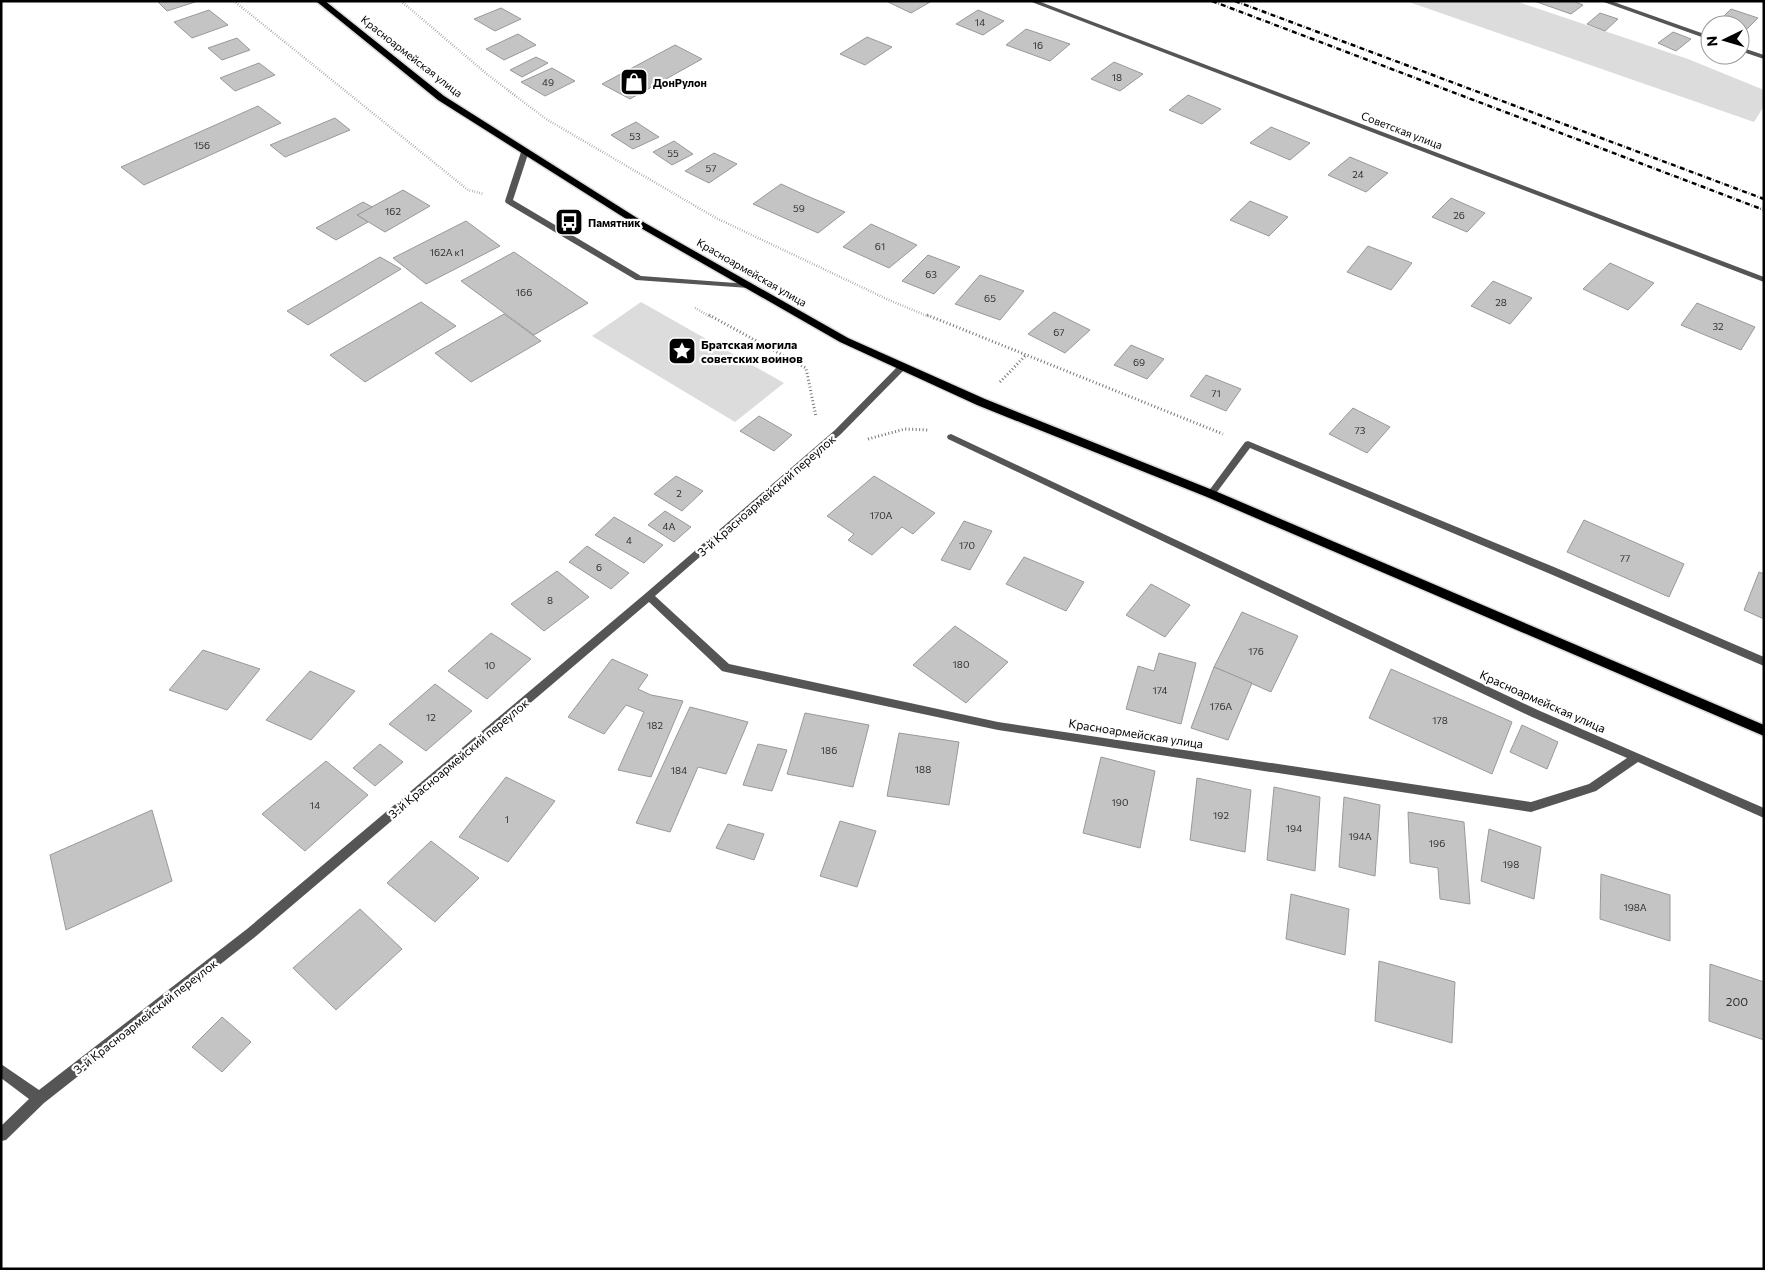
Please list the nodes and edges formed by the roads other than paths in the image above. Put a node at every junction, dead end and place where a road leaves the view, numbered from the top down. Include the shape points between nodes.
1 (320, 1) edge
2 (1032, 1) edge
3 (1604, 1) edge
4 (1700, 35) edge
5 (1750, 52) edge
6 (1764, 57) edge
7 (525, 151) junction
8 (1764, 280) edge
9 (749, 286) junction
10 (902, 367) junction
11 (951, 437) road end
12 (1211, 494) junction
13 (649, 596) junction
14 (1764, 662) edge
15 (1764, 731) edge
16 (1637, 757) junction
17 (1764, 813) edge
18 (1, 1070) edge
19 (39, 1098) junction
20 (1, 1135) edge

1 - 7 main road, Красноармейская улица via 441,98
2 - 8 street, Советская улица
3 - 4 street
5 - 6 street
7 - 9 main road, Красноармейская улица via 642,225
7 - 9 street via 508,201 639,278
9 - 10 main road, Красноармейская улица via 844,340
10 - 12 main road, Красноармейская улица
10 - 13 street, 3-й Красноармейский переулок via 838,432
11 - 16 street, Красноармейская улица via 1536,714
12 - 14 street via 1248,444
12 - 15 main road, Красноармейская улица
13 - 16 street, Красноармейская улица via 726,668 998,726 1531,807 1592,788
13 - 19 street, 3-й Красноармейский переулок via 251,933
16 - 17 street, Красноармейская улица
18 - 19 street
19 - 20 street, 3-й Красноармейский переулок

